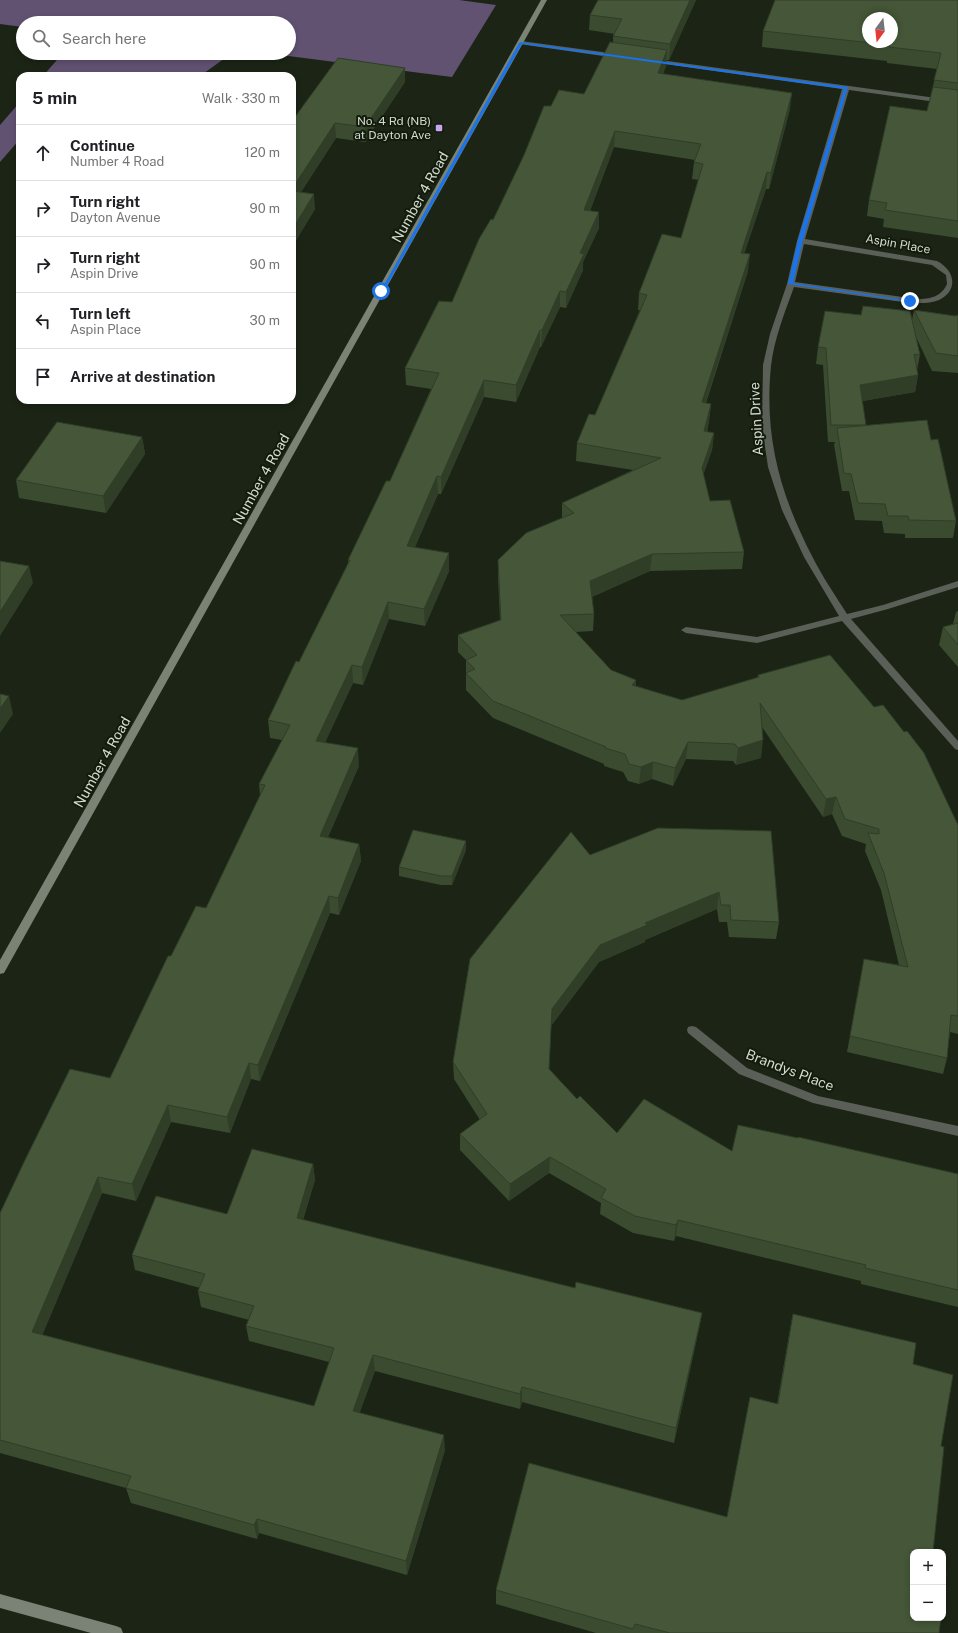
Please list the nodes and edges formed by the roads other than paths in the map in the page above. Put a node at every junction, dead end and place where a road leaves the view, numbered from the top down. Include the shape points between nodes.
1 (544, 0) edge
2 (521, 43) junction
3 (627, 58) edge
4 (642, 60) edge
5 (846, 88) junction
6 (958, 103) edge
7 (801, 240) junction
8 (790, 284) junction
9 (958, 584) edge
10 (844, 617) junction
11 (686, 630) dead end
12 (958, 747) edge
13 (0, 970) edge
14 (692, 1030) dead end
15 (958, 1131) edge
16 (0, 1601) edge
17 (116, 1633) edge

1 - 2 main road, Number 4 Road
2 - 3 street
2 - 13 main road, Number 4 Road
4 - 5 street
5 - 6 street
5 - 7 street, Aspin Drive
7 - 8 street, Aspin Drive
7 - 8 street, Aspin Place via 934,263 950,273 953,279 952,287 938,298 910,301
8 - 10 street, Aspin Drive via 767,365 766,426 772,466 786,510 808,557
9 - 10 street
10 - 11 street via 757,640
10 - 12 street, Aspin Drive
14 - 15 street, Brandys Place via 743,1071 817,1100
16 - 17 main road

